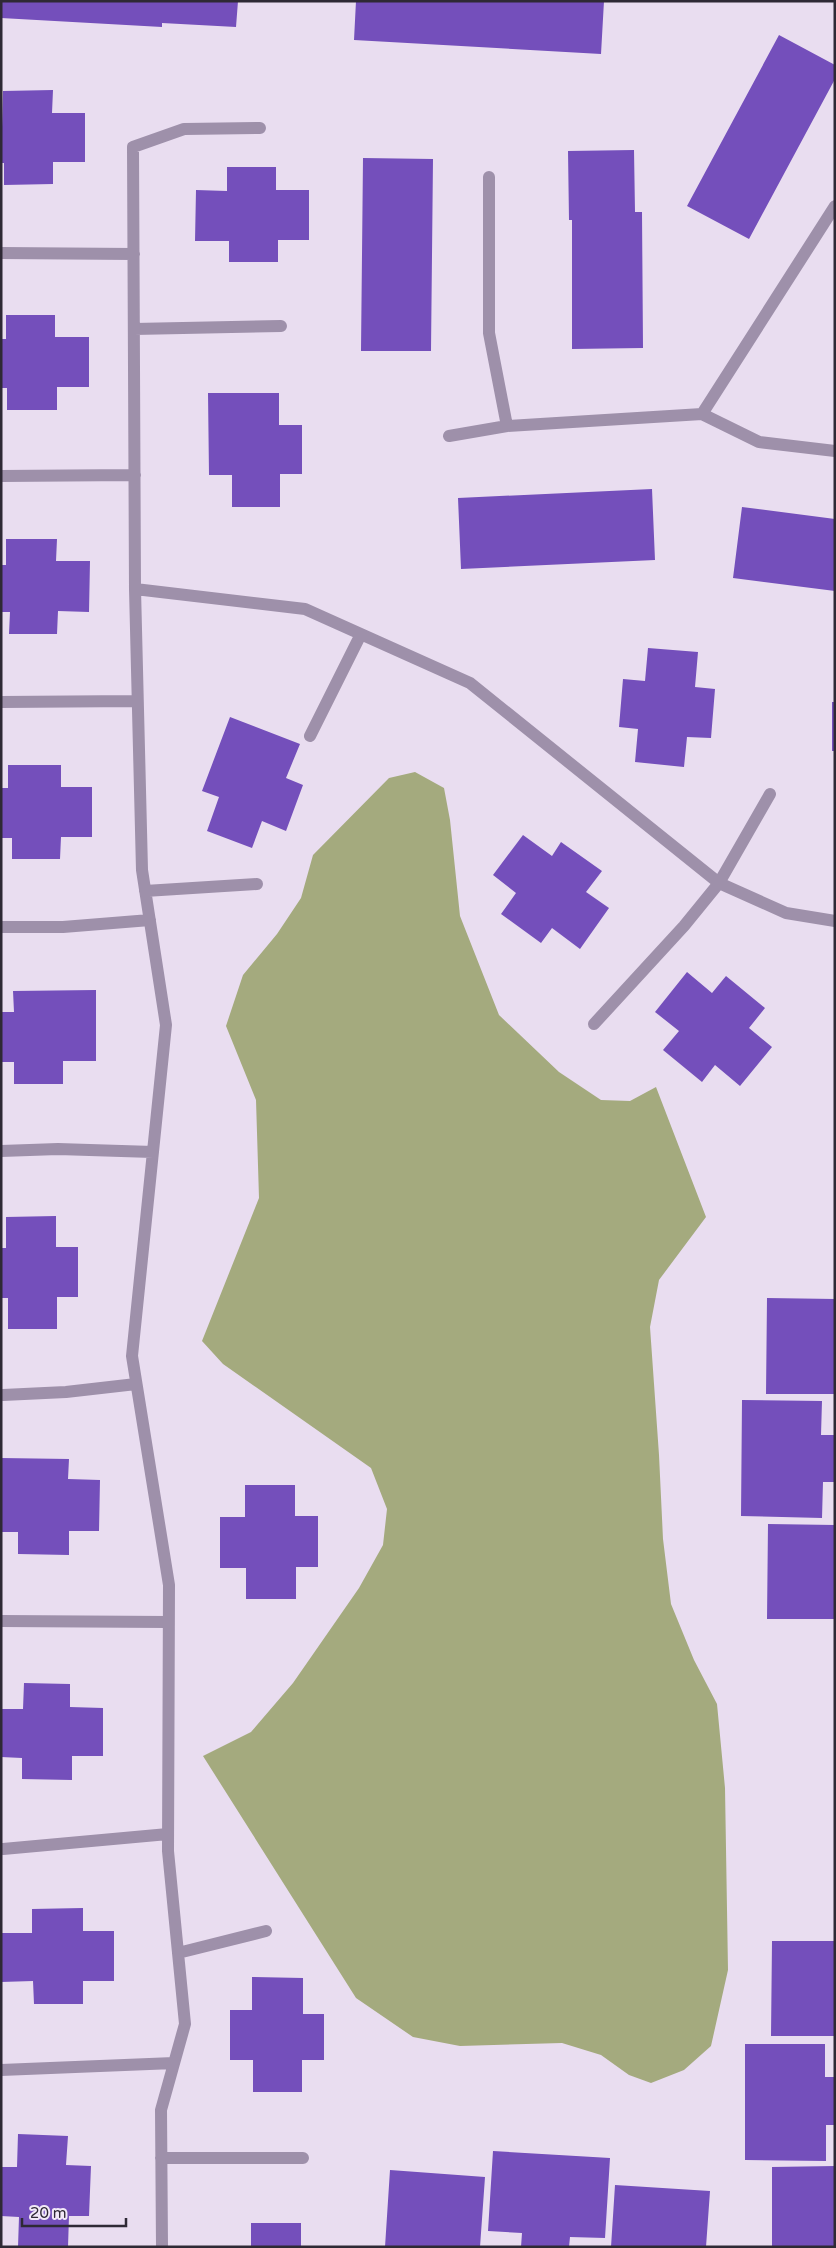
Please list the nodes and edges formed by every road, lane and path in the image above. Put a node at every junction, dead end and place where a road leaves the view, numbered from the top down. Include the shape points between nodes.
1 (260, 128) dead end
2 (489, 177) dead end
3 (835, 206) edge
4 (1, 252) edge
5 (134, 254) junction
6 (281, 326) dead end
7 (134, 329) junction
8 (702, 414) junction
9 (507, 426) junction
10 (449, 436) dead end
11 (835, 451) edge
12 (134, 475) junction
13 (1, 476) edge
14 (135, 589) junction
15 (361, 634) junction
16 (137, 701) junction
17 (1, 702) edge
18 (310, 736) dead end
19 (770, 794) dead end
20 (719, 883) junction
21 (257, 884) dead end
22 (145, 891) junction
23 (150, 920) junction
24 (835, 921) edge
25 (1, 927) edge
26 (594, 1024) dead end
27 (1, 1151) edge
28 (153, 1152) junction
29 (136, 1384) junction
30 (3, 1395) dead end
31 (1, 1621) edge
32 (168, 1622) junction
33 (168, 1834) junction
34 (3, 1849) dead end
35 (266, 1931) dead end
36 (178, 1953) junction
37 (174, 2063) junction
38 (1, 2070) edge
39 (161, 2158) junction
40 (304, 2158) dead end
41 (162, 2247) edge

1 - 5 lane via 184,130 133,147
2 - 9 lane via 489,333
3 - 8 lane
4 - 5 lane
5 - 7 lane
6 - 7 lane
7 - 12 lane
8 - 9 lane
8 - 11 lane via 759,442
9 - 10 lane
12 - 13 lane
12 - 14 lane
14 - 15 lane via 305,609
14 - 16 lane
15 - 18 lane
15 - 20 lane via 470,683
16 - 17 lane
16 - 22 lane
19 - 20 lane
20 - 24 lane via 786,914
20 - 26 lane
21 - 22 lane
22 - 23 lane
23 - 25 lane via 63,927
23 - 28 lane via 166,1025
27 - 28 lane
28 - 29 lane via 132,1356
29 - 30 lane
29 - 32 lane via 169,1584
31 - 32 lane
32 - 33 lane
33 - 34 lane
33 - 36 lane
35 - 36 lane
36 - 37 lane via 185,2024
37 - 38 lane
37 - 39 lane via 161,2110
39 - 40 lane
39 - 41 lane

